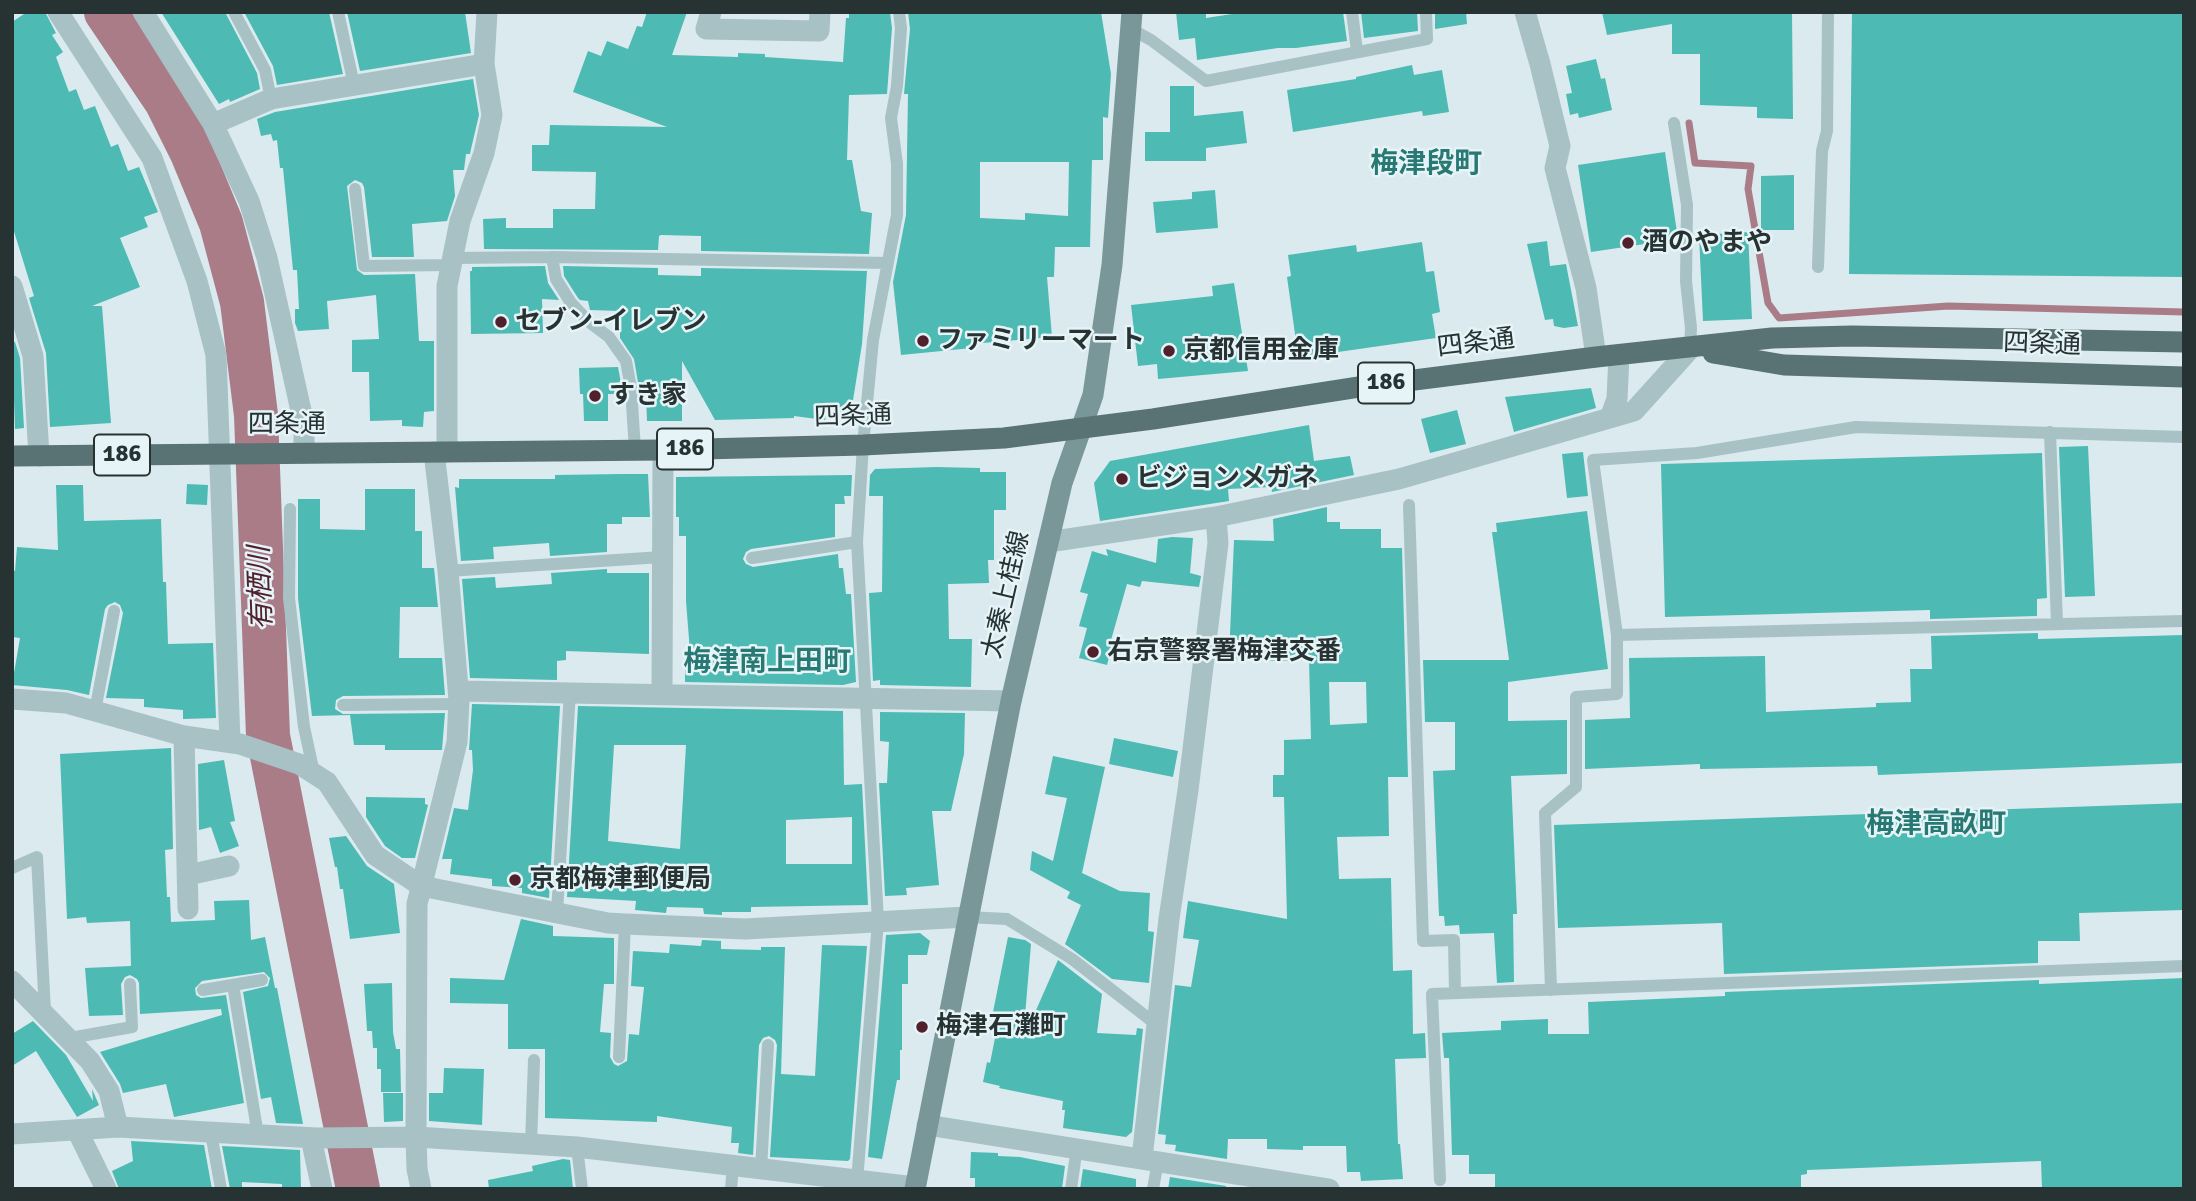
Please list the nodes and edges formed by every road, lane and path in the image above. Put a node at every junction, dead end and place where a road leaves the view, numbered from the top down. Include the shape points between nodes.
1 (58, 12) edge
2 (143, 12) edge
3 (234, 12) edge
4 (338, 12) edge
5 (487, 12) edge
6 (710, 12) edge
7 (820, 12) edge
8 (899, 12) edge
9 (1352, 12) edge
10 (1426, 12) edge
11 (1525, 12) edge
12 (1828, 12) edge
13 (1131, 21) edge
14 (1357, 51) junction
15 (484, 64) junction
16 (354, 85) junction
17 (271, 99) junction
18 (1674, 122) dead end
19 (213, 124) junction
20 (355, 189) dead end
21 (552, 257) junction
22 (451, 261) junction
23 (888, 263) junction
24 (1818, 267) dead end
25 (12, 286) edge
26 (2184, 342) edge
27 (1690, 349) junction
28 (1619, 355) junction
29 (1596, 357) junction
30 (2184, 377) edge
31 (1610, 418) junction
32 (1083, 428) junction
33 (2050, 432) junction
34 (2184, 437) edge
35 (863, 445) junction
36 (635, 450) junction
37 (663, 450) junction
38 (441, 452) junction
39 (226, 453) junction
40 (295, 453) junction
41 (12, 456) edge
42 (39, 456) junction
43 (1409, 505) dead end
44 (290, 509) dead end
45 (1216, 517) junction
46 (857, 542) junction
47 (1048, 542) junction
48 (662, 558) junction
49 (752, 558) dead end
50 (448, 571) junction
51 (114, 611) dead end
52 (2184, 621) edge
53 (2057, 624) junction
54 (1617, 635) junction
55 (570, 691) junction
56 (662, 693) junction
57 (458, 697) junction
58 (867, 698) junction
59 (12, 699) edge
60 (1011, 701) junction
61 (343, 705) dead end
62 (95, 711) junction
63 (184, 736) junction
64 (235, 743) junction
65 (306, 769) junction
66 (229, 866) dead end
67 (12, 868) edge
68 (188, 875) junction
69 (421, 886) junction
70 (188, 909) dead end
71 (557, 913) junction
72 (967, 918) junction
73 (878, 921) junction
74 (625, 924) junction
75 (2184, 966) edge
76 (262, 980) dead end
77 (12, 981) edge
78 (130, 984) dead end
79 (233, 985) junction
80 (203, 990) dead end
81 (1551, 990) junction
82 (1455, 993) junction
83 (45, 1012) junction
84 (1157, 1026) junction
85 (70, 1038) junction
86 (768, 1045) dead end
87 (619, 1057) dead end
88 (534, 1060) dead end
89 (927, 1125) junction
90 (118, 1127) junction
91 (77, 1130) junction
92 (211, 1133) junction
93 (12, 1135) edge
94 (258, 1135) junction
95 (416, 1137) junction
96 (314, 1138) junction
97 (531, 1144) junction
98 (577, 1147) junction
99 (1077, 1147) junction
100 (1150, 1159) junction
101 (733, 1165) junction
102 (761, 1169) junction
103 (1440, 1180) dead end
104 (857, 1181) junction
105 (1248, 1182) edge
106 (915, 1188) edge
107 (106, 1189) edge
108 (221, 1189) edge
109 (322, 1189) edge
110 (421, 1189) edge
111 (582, 1189) edge
112 (731, 1189) edge
113 (1072, 1189) edge
114 (1153, 1189) edge
115 (1329, 1189) edge

1 - 39 street via 152,158 197,281 216,355
2 - 19 street
3 - 17 lane via 265,70
4 - 16 lane
5 - 15 street
6 - 7 street via 706,29 819,31
8 - 23 lane via 897,86 891,118 897,215
9 - 14 lane
10 - 14 lane via 1427,39
11 - 29 street via 1560,146 1555,168 1587,288
12 - 24 lane via 1827,131 1822,151
13 - 14 lane via 1206,81
13 - 32 main road, 太秦上桂線 via 1112,265 1093,395
15 - 16 street
15 - 22 street via 492,115
16 - 17 street
17 - 19 street
18 - 27 lane via 1687,205
19 - 40 street via 249,201 267,258 304,424
20 - 22 lane via 364,266
21 - 22 lane
21 - 23 lane
21 - 36 lane via 556,279 571,303 609,337 626,361
22 - 38 street
23 - 35 lane via 873,340
25 - 42 street via 33,356
26 - 27 main road, 四条通 / 186 via 1852,335 1772,338
27 - 28 main road, 四条通 / 186
27 - 30 main road, 四条通 / 186 via 1784,365
27 - 31 street via 1634,411
28 - 29 main road, 四条通 / 186
28 - 31 street via 1617,399
29 - 32 main road, 四条通 / 186
31 - 45 street via 1399,479
32 - 35 main road, 四条通 / 186 via 1004,438
32 - 47 main road, 太秦上桂線 via 1062,483
33 - 34 lane
33 - 53 lane
33 - 54 lane via 1856,427 1697,453 1592,460
35 - 37 main road, 四条通 / 186
35 - 46 lane
36 - 37 main road, 四条通 / 186
36 - 38 main road, 四条通 / 186
37 - 48 street
38 - 40 main road, 四条通 / 186
38 - 50 street
39 - 40 main road, 四条通 / 186
39 - 42 main road, 四条通 / 186
39 - 64 street
41 - 42 main road, 四条通 / 186
43 - 82 lane via 1423,941 1454,940
44 - 65 lane via 289,598
45 - 47 street
45 - 84 street via 1218,543
46 - 49 lane
46 - 58 lane
47 - 60 main road, 太秦上桂線
48 - 50 lane
48 - 56 street
50 - 57 street
51 - 62 lane
52 - 53 lane
53 - 54 lane
54 - 81 lane via 1617,694 1576,697 1576,787 1545,813
55 - 56 street
55 - 57 street
55 - 71 lane
56 - 58 street
57 - 61 lane
57 - 69 street via 457,742
58 - 60 street
58 - 73 lane
59 - 62 street via 66,703
60 - 72 main road, 太秦上桂線
62 - 63 street
63 - 64 street
63 - 68 street
64 - 65 street
65 - 69 street via 327,782 375,855
66 - 68 street
67 - 83 lane via 37,857
68 - 70 street
69 - 71 street
69 - 95 street via 417,904
71 - 74 street
72 - 73 street
72 - 84 lane via 1007,919 1072,959
72 - 89 main road, 太秦上桂線
73 - 74 street via 745,929
73 - 104 lane
74 - 87 lane
75 - 81 lane
76 - 79 lane
77 - 83 street
78 - 85 lane via 132,1027
79 - 80 lane
79 - 94 lane
81 - 82 lane
82 - 103 lane via 1432,994
83 - 85 street
84 - 100 street
85 - 90 street via 109,1091
86 - 102 lane
88 - 97 lane
89 - 99 street
89 - 106 main road, 太秦上桂線
90 - 91 street
90 - 92 street
91 - 93 street
91 - 107 street
92 - 94 street
92 - 108 lane
94 - 96 street
95 - 96 street
95 - 97 street
95 - 110 street
96 - 109 street
97 - 98 street
98 - 101 street
98 - 111 lane
99 - 100 street
99 - 113 lane
100 - 105 street
100 - 114 lane
101 - 102 street
101 - 112 lane
102 - 104 street
104 - 106 street
105 - 115 street

